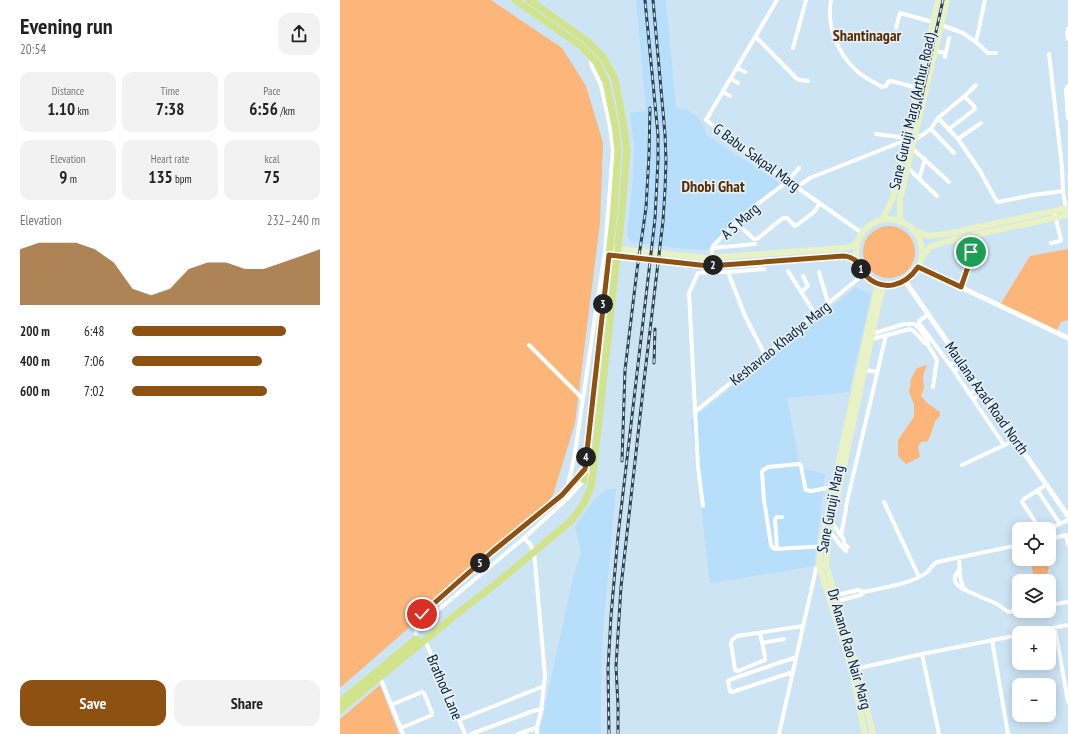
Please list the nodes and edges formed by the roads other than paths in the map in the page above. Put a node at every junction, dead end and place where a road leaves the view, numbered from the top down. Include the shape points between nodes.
1 (515, 0) edge
2 (529, 0) edge
3 (777, 0) edge
4 (806, 0) edge
5 (831, 0) edge
6 (938, 0) edge
7 (946, 0) edge
8 (985, 0) edge
9 (933, 22) junction
10 (941, 25) junction
11 (896, 28) dead end
12 (1068, 29) edge
13 (756, 37) junction
14 (949, 38) dead end
15 (1068, 39) edge
16 (976, 42) junction
17 (793, 48) dead end
18 (935, 51) junction
19 (996, 53) dead end
20 (1049, 54) dead end
21 (590, 56) junction
22 (737, 68) junction
23 (745, 72) dead end
24 (730, 79) junction
25 (808, 81) dead end
26 (738, 83) dead end
27 (976, 85) dead end
28 (1068, 86) edge
29 (918, 88) junction
30 (723, 92) junction
31 (730, 96) dead end
32 (964, 96) junction
33 (938, 118) junction
34 (1068, 118) edge
35 (981, 123) dead end
36 (930, 128) junction
37 (949, 129) junction
38 (876, 134) dead end
39 (958, 139) junction
40 (914, 140) junction
41 (905, 141) junction
42 (912, 148) junction
43 (954, 153) dead end
44 (901, 159) junction
45 (925, 159) junction
46 (909, 161) junction
47 (799, 168) dead end
48 (908, 168) junction
49 (919, 179) junction
50 (788, 181) junction
51 (896, 182) junction
52 (949, 182) dead end
53 (904, 184) junction
54 (797, 187) junction
55 (1063, 191) junction
56 (937, 196) dead end
57 (820, 203) junction
58 (1067, 212) edge
59 (1054, 214) junction
60 (882, 220) junction
61 (736, 222) junction
62 (900, 222) junction
63 (913, 230) junction
64 (862, 233) junction
65 (858, 242) junction
66 (1051, 243) dead end
67 (755, 244) dead end
68 (963, 246) dead end
69 (713, 248) junction
70 (609, 251) junction
71 (617, 252) junction
72 (921, 258) junction
73 (857, 262) junction
74 (918, 267) junction
75 (764, 269) dead end
76 (788, 271) dead end
77 (713, 272) junction
78 (728, 272) junction
79 (819, 272) dead end
80 (864, 274) junction
81 (803, 276) dead end
82 (905, 281) junction
83 (881, 284) junction
84 (961, 287) junction
85 (801, 292) junction
86 (828, 304) junction
87 (815, 314) junction
88 (929, 314) junction
89 (886, 335) junction
90 (872, 336) junction
91 (1068, 338) edge
92 (529, 345) dead end
93 (928, 345) junction
94 (765, 355) junction
95 (960, 359) junction
96 (950, 365) junction
97 (963, 365) junction
98 (954, 371) junction
99 (862, 372) junction
100 (877, 372) junction
101 (933, 387) dead end
102 (981, 390) junction
103 (969, 394) junction
104 (583, 399) junction
105 (973, 399) junction
106 (696, 411) junction
107 (1015, 440) junction
108 (1004, 445) junction
109 (962, 465) dead end
110 (585, 467) junction
111 (594, 467) junction
112 (855, 467) junction
113 (841, 468) junction
114 (854, 473) junction
115 (584, 480) junction
116 (1046, 485) junction
117 (834, 487) junction
118 (567, 488) junction
119 (1038, 490) junction
120 (884, 502) dead end
121 (703, 506) dead end
122 (782, 516) dead end
123 (1068, 516) edge
124 (1068, 520) edge
125 (1035, 522) edge
126 (832, 523) junction
127 (1060, 524) junction
128 (1056, 526) edge
129 (830, 531) junction
130 (1067, 535) edge
131 (841, 536) junction
132 (1056, 537) edge
133 (524, 538) junction
134 (1068, 543) edge
135 (820, 546) junction
136 (827, 546) junction
137 (1012, 547) edge
138 (777, 549) junction
139 (534, 552) junction
140 (959, 558) junction
141 (819, 565) junction
142 (826, 565) junction
143 (919, 577) junction
144 (829, 598) junction
145 (836, 598) junction
146 (1068, 602) edge
147 (1056, 604) edge
148 (1012, 611) edge
149 (1068, 625) edge
150 (803, 626) junction
151 (416, 627) junction
152 (1056, 628) edge
153 (760, 633) junction
154 (1012, 636) edge
155 (416, 639) junction
156 (784, 639) dead end
157 (1056, 639) edge
158 (425, 640) junction
159 (992, 640) junction
160 (762, 643) junction
161 (416, 647) junction
162 (922, 654) junction
163 (796, 657) junction
164 (854, 669) junction
165 (793, 672) junction
166 (378, 674) junction
167 (544, 686) junction
168 (340, 702) edge
169 (1068, 702) edge
170 (391, 705) junction
171 (542, 709) junction
172 (340, 710) edge
173 (459, 720) junction
174 (401, 728) junction
175 (537, 728) junction
176 (403, 734) edge
177 (465, 734) edge
178 (471, 734) edge
179 (518, 734) edge
180 (537, 734) edge
181 (779, 734) edge
182 (865, 734) edge
183 (873, 734) edge
184 (939, 734) edge
185 (1008, 734) edge

1 - 21 main road via 581,46
2 - 71 main road via 586,40 603,57 615,79 627,150
3 - 13 street, G Babu Sakpal Marg
4 - 17 street
5 - 29 street via 829,10 833,35 838,48 858,72 882,88 890,81
6 - 9 main road, Sane Guruji Marg (Arthur Road)
7 - 10 main road, Sane Guruji Marg (Arthur Road)
8 - 16 street
9 - 10 street
9 - 11 street via 900,13
9 - 29 main road, Sane Guruji Marg (Arthur Road)
10 - 16 street via 963,33
10 - 18 main road, Sane Guruji Marg (Arthur Road)
12 - 15 street
13 - 22 street, G Babu Sakpal Marg
13 - 25 street via 796,78
14 - 18 street via 945,55
16 - 19 street via 988,53
18 - 40 main road, Sane Guruji Marg (Arthur Road)
20 - 55 street
21 - 70 main road via 597,63 606,82 618,150
21 - 104 street via 592,67 601,85 613,150 605,250
22 - 23 street
22 - 24 street, G Babu Sakpal Marg
24 - 26 street
24 - 30 street, G Babu Sakpal Marg
27 - 32 street
28 - 34 street
29 - 41 main road, Sane Guruji Marg (Arthur Road)
30 - 31 street
30 - 50 street, G Babu Sakpal Marg via 706,120
32 - 33 street
32 - 37 street via 975,109
33 - 36 street
33 - 37 street
35 - 39 street
36 - 40 street
36 - 43 street
37 - 39 street
38 - 41 street
39 - 55 street via 998,202
40 - 41 street
40 - 42 main road, Sane Guruji Marg (Arthur Road)
41 - 42 street
41 - 44 main road, Sane Guruji Marg (Arthur Road)
41 - 54 street via 810,178
42 - 45 street
42 - 46 main road, Sane Guruji Marg (Arthur Road)
44 - 46 main road
44 - 51 main road, Sane Guruji Marg (Arthur Road)
45 - 49 street
45 - 52 street
46 - 48 main road, Sane Guruji Marg (Arthur Road)
47 - 50 street, A S Marg
48 - 49 street
48 - 53 main road, Sane Guruji Marg (Arthur Road)
49 - 56 street
50 - 54 street, G Babu Sakpal Marg
50 - 61 street, A S Marg
51 - 53 main road
51 - 60 main road, Sane Guruji Marg (Arthur Road)
53 - 62 main road, Sane Guruji Marg (Arthur Road) via 900,200
54 - 57 street, G Babu Sakpal Marg
55 - 58 street
57 - 61 street via 814,212 798,225 795,226 787,218 783,218 757,239
57 - 64 street, G Babu Sakpal Marg
58 - 59 main road
59 - 63 main road via 946,234 928,236
59 - 66 street via 1061,240
59 - 72 main road via 947,241 930,247
60 - 62 main road
60 - 64 main road
61 - 69 street, A S Marg
62 - 63 main road
63 - 72 main road via 919,238
64 - 65 main road
65 - 71 main road via 842,248 708,258
65 - 73 main road
67 - 69 street
68 - 84 street via 970,250 972,255
69 - 77 street, A S Marg
70 - 71 main road
70 - 110 main road
71 - 73 main road via 709,266 843,256
71 - 111 main road
72 - 74 main road
73 - 80 main road
74 - 82 main road
74 - 84 street
75 - 78 street
76 - 85 street
77 - 78 street
77 - 106 street via 698,273 689,293
78 - 94 street via 745,316
79 - 86 street
80 - 83 main road
80 - 86 street, Keshavrao Khadye Marg
81 - 85 street via 808,286
82 - 83 main road
82 - 88 street, Maulana Azad Road North
83 - 90 main road, Sane Guruji Marg
83 - 99 main road, Sane Guruji Marg
84 - 91 street
85 - 87 street
86 - 87 street, Keshavrao Khadye Marg
87 - 94 street, Keshavrao Khadye Marg
88 - 95 street, Maulana Azad Road North
88 - 96 street via 919,323
89 - 90 street
89 - 93 street via 912,329
89 - 100 street
90 - 93 street via 904,324 914,324 928,341
90 - 99 main road, Sane Guruji Marg
92 - 104 street
93 - 101 street via 937,360
94 - 106 street, Keshavrao Khadye Marg
95 - 96 street
95 - 97 street, Maulana Azad Road North
96 - 98 street
97 - 98 street
97 - 102 street, Maulana Azad Road North
98 - 103 street
99 - 100 street
99 - 113 main road, Sane Guruji Marg
100 - 112 street
102 - 103 street
102 - 105 street
102 - 107 street, Maulana Azad Road North
103 - 105 street
104 - 118 street
105 - 108 street
106 - 121 street via 698,467
107 - 108 street
107 - 116 street, Maulana Azad Road North
108 - 109 street
110 - 115 main road
110 - 118 street
111 - 115 street
111 - 139 main road via 591,487 584,503 572,520
112 - 113 street
112 - 114 street
113 - 114 street
113 - 117 main road, Sane Guruji Marg
113 - 126 main road, Sane Guruji Marg
114 - 131 street
115 - 133 street
116 - 119 street
116 - 123 street, Maulana Azad Road North
117 - 135 main road, Sane Guruji Marg
117 - 138 street via 806,490 802,466 798,464 768,467 763,470 764,500 771,546
118 - 151 street via 562,495 422,614
119 - 125 street via 1022,502
119 - 127 street
120 - 143 street
122 - 138 street via 776,519
124 - 127 street
126 - 129 main road, Sane Guruji Marg
126 - 131 street
127 - 128 street
129 - 131 street via 842,547 847,549
129 - 136 main road, Sane Guruji Marg
130 - 132 street
130 - 134 street
133 - 139 street
133 - 151 street
135 - 136 street
135 - 138 street
135 - 141 main road, Sane Guruji Marg
136 - 142 main road, Sane Guruji Marg
137 - 140 street
139 - 158 main road
139 - 167 street
140 - 143 street via 937,562
140 - 148 street via 960,577 967,591 997,604 1008,612
141 - 142 street
141 - 144 main road, Dr Anand Rao Nair Marg
141 - 150 street, Sane Guruji Marg
142 - 145 main road, Dr Anand Rao Nair Marg
143 - 145 street via 864,592 858,590
144 - 145 street
144 - 164 main road, Dr Anand Rao Nair Marg
145 - 164 main road, Dr Anand Rao Nair Marg
146 - 147 street
149 - 152 street
150 - 153 street
150 - 163 street, Sane Guruji Marg
151 - 155 street
153 - 160 street
153 - 160 street via 737,636 732,640 735,670 765,660
154 - 159 street
155 - 161 street
155 - 166 main road
156 - 160 street
157 - 169 street
158 - 161 main road
158 - 173 street, Brathod Lane
159 - 162 street
159 - 185 street
161 - 166 main road
162 - 164 street
162 - 184 street
163 - 165 street, Sane Guruji Marg
163 - 165 street via 728,680 730,691
164 - 182 main road, Dr Anand Rao Nair Marg
164 - 183 main road, Dr Anand Rao Nair Marg
165 - 181 street, Sane Guruji Marg
166 - 168 main road
166 - 170 street
166 - 172 main road
167 - 171 street
167 - 173 street
170 - 174 street
170 - 174 street via 424,693 432,715
171 - 175 street
171 - 178 street
173 - 177 street, Brathod Lane
174 - 176 street
175 - 179 street
175 - 180 street

